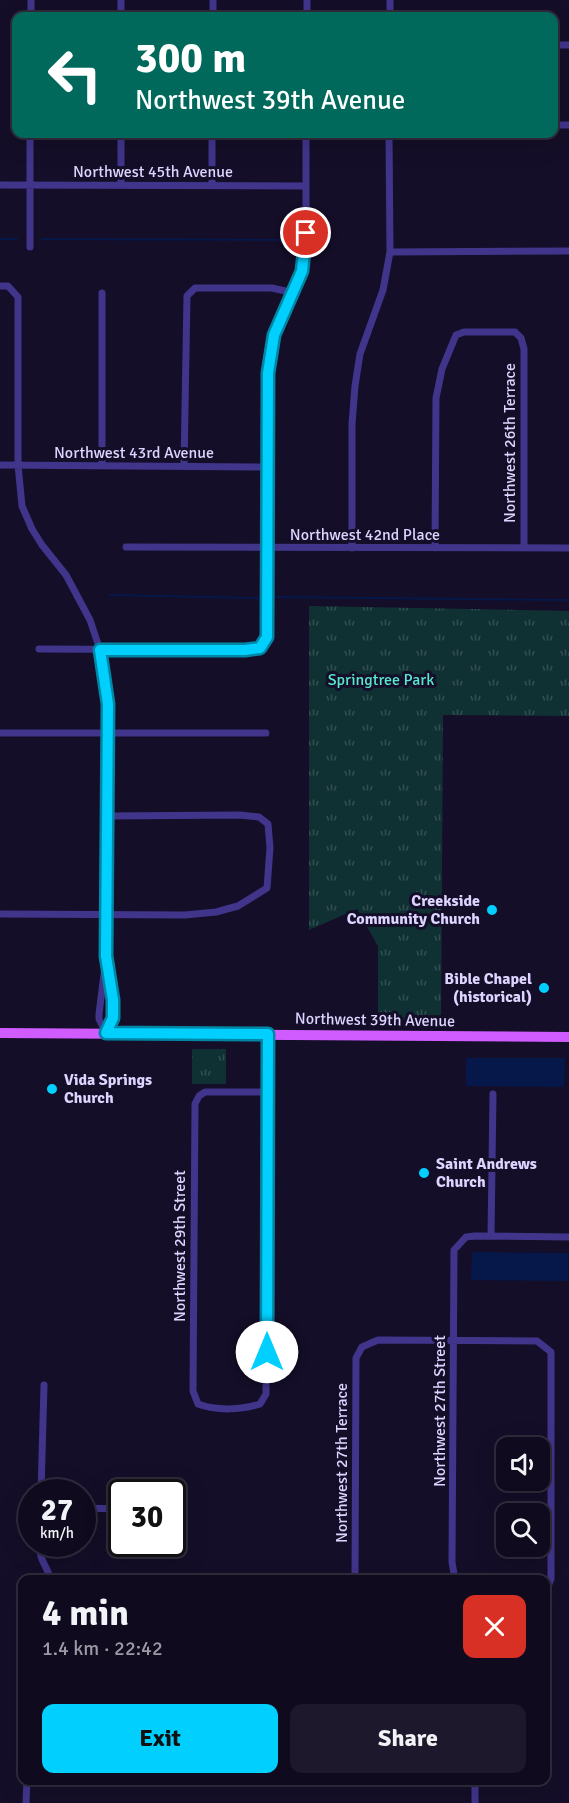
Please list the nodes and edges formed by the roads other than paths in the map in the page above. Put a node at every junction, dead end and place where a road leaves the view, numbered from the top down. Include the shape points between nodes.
1 (30, 138) edge
2 (121, 138) edge
3 (212, 138) edge
4 (306, 138) edge
5 (389, 138) edge
6 (0, 185) edge
7 (30, 185) junction
8 (121, 185) junction
9 (212, 185) junction
10 (306, 186) junction
11 (30, 247) dead end
12 (569, 251) edge
13 (390, 252) junction
14 (4, 286) edge
15 (102, 293) dead end
16 (294, 293) junction
17 (0, 465) edge
18 (18, 465) junction
19 (102, 466) junction
20 (184, 466) junction
21 (268, 467) junction
22 (126, 547) dead end
23 (268, 548) junction
24 (352, 548) junction
25 (435, 548) junction
26 (524, 548) junction
27 (569, 548) edge
28 (39, 649) dead end
29 (100, 650) junction
30 (0, 733) edge
31 (108, 733) junction
32 (266, 733) dead end
33 (108, 816) junction
34 (0, 914) edge
35 (107, 915) junction
36 (106, 956) junction
37 (0, 1032) edge
38 (106, 1033) junction
39 (268, 1034) junction
40 (569, 1037) edge
41 (268, 1092) junction
42 (493, 1094) dead end
43 (491, 1236) junction
44 (569, 1237) edge
45 (454, 1340) junction
46 (44, 1385) dead end
47 (41, 1479) edge
48 (39, 1557) edge
49 (50, 1575) edge
50 (355, 1575) edge
51 (454, 1575) edge
52 (550, 1581) edge
53 (27, 1785) edge
54 (475, 1785) edge
55 (26, 1803) edge
56 (475, 1803) edge

1 - 7 street
2 - 8 street
3 - 9 street
4 - 10 street
5 - 13 street
6 - 7 street, Northwest 45th Avenue
7 - 8 street, Northwest 45th Avenue
7 - 11 street
8 - 9 street, Northwest 45th Avenue
9 - 10 street, Northwest 45th Avenue
10 - 16 street via 306,247
12 - 13 street
13 - 24 street via 355,386
14 - 18 street via 18,297
15 - 19 street
16 - 20 street via 272,288 195,288 187,296
16 - 21 street via 274,335 268,373
17 - 18 street, Northwest 43rd Avenue
18 - 19 street, Northwest 43rd Avenue
18 - 29 street via 22,506 32,529 66,575 90,620
19 - 20 street, Northwest 43rd Avenue
20 - 21 street, Northwest 43rd Avenue
21 - 23 street
22 - 23 street, Northwest 42nd Place
23 - 24 street, Northwest 42nd Place
23 - 29 street via 267,637 260,648
24 - 25 street, Northwest 42nd Place
25 - 26 street, Northwest 42nd Place
25 - 26 street, Northwest 26th Terrace via 436,398 442,369 456,335 464,332 514,332 521,338
26 - 27 street, Northwest 42nd Place
28 - 29 street
29 - 31 street
30 - 31 street
31 - 32 street
31 - 33 street
33 - 35 street
33 - 35 street via 259,817 268,824 270,848 267,888 238,906 185,915
34 - 35 street
35 - 36 street
36 - 38 street via 99,1014
36 - 38 street via 113,1018
37 - 38 main road, Northwest 39th Avenue
38 - 39 main road, Northwest 39th Avenue
39 - 40 main road, Northwest 39th Avenue
39 - 41 street
41 - 41 street, Northwest 29th Street via 266,1394 260,1404 248,1408 207,1408 198,1404 193,1391 195,1104 205,1092
42 - 43 street
43 - 44 street
43 - 45 street, Northwest 27th Street via 466,1237 454,1250
45 - 50 street, Northwest 27th Terrace via 378,1340 362,1347 356,1358
45 - 51 street, Northwest 27th Street
45 - 52 street via 537,1341 551,1352
46 - 47 street
48 - 49 street
53 - 55 street
54 - 56 street

